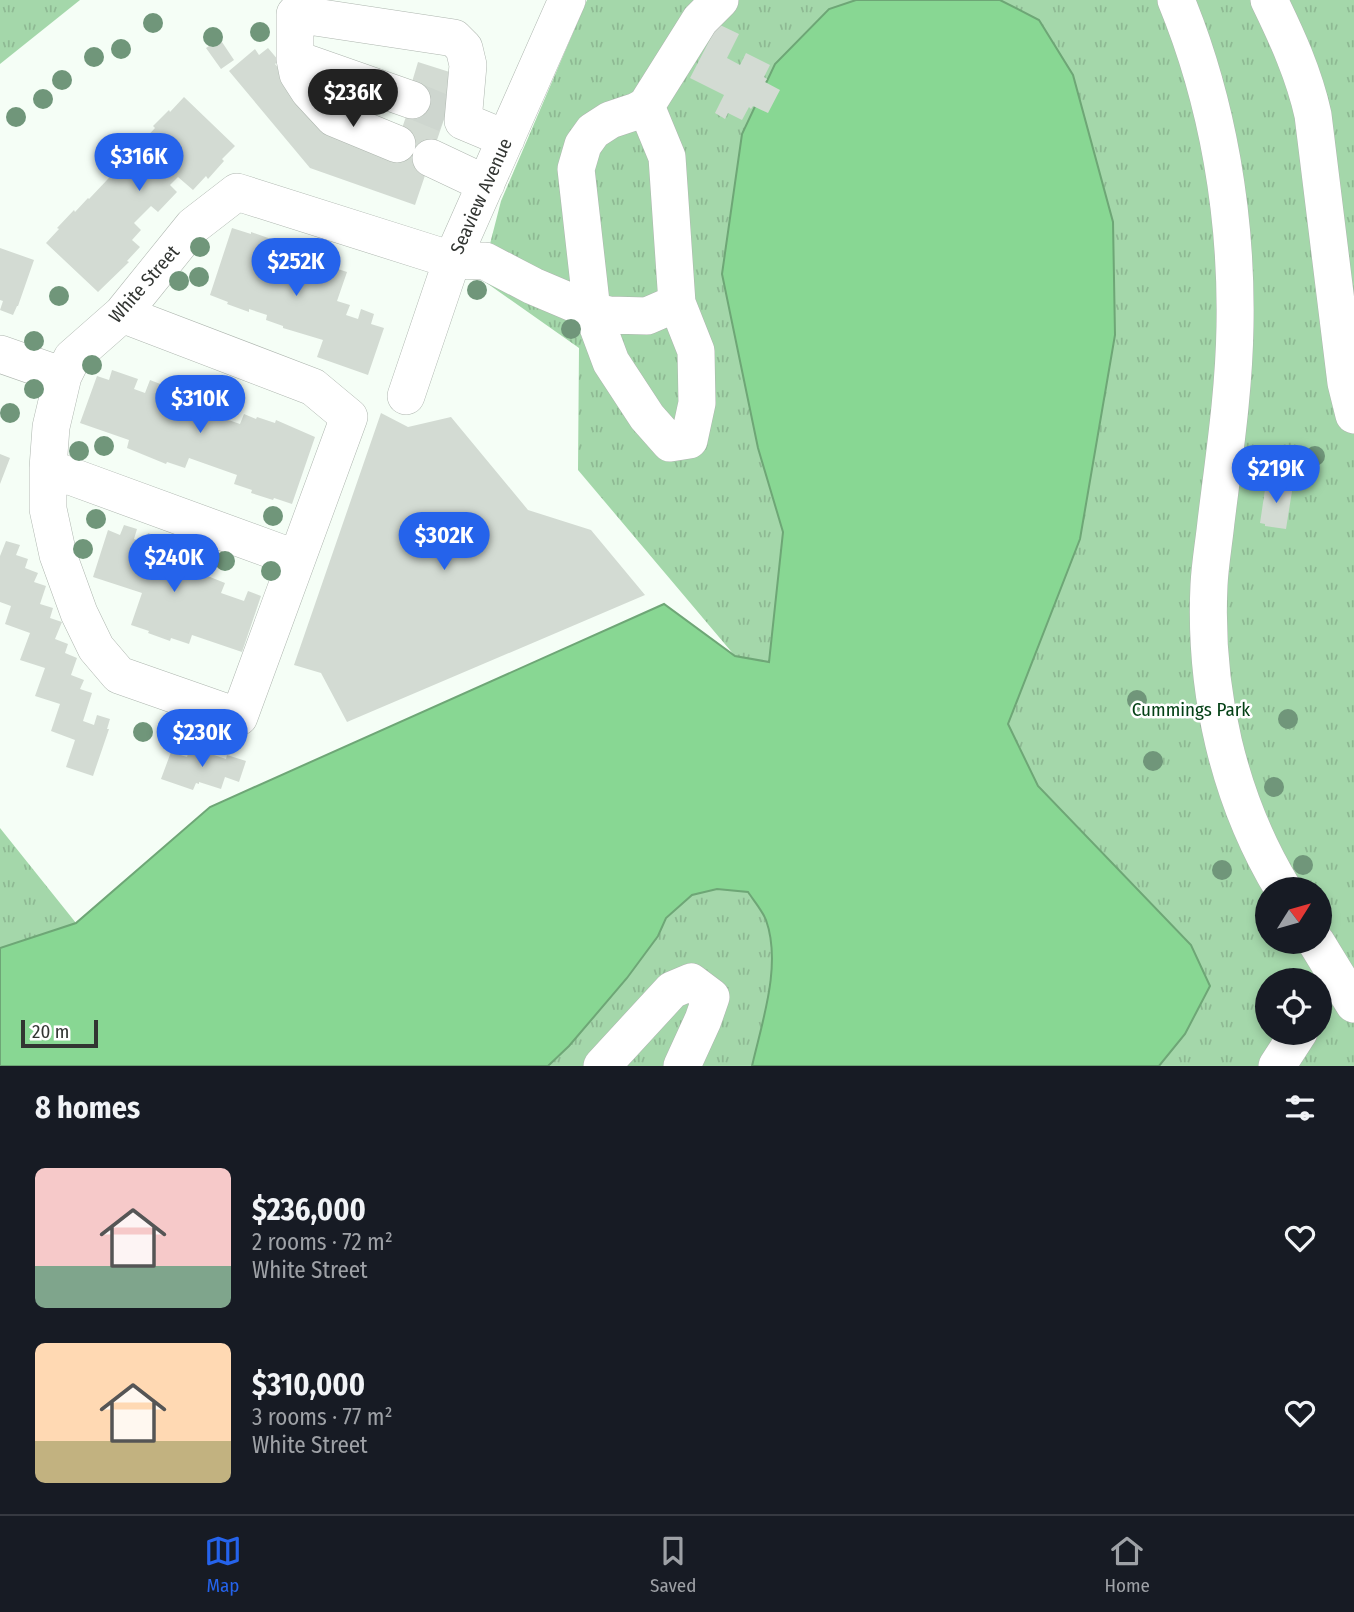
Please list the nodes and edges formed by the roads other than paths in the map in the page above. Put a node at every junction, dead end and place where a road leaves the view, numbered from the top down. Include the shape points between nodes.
1 (567, 0) edge
2 (720, 0) edge
3 (1176, 0) edge
4 (1269, 0) edge
5 (295, 59) junction
6 (412, 100) tunnel mouth
7 (646, 106) junction
8 (506, 139) junction
9 (397, 144) dead end
10 (431, 158) dead end
11 (486, 184) junction
12 (452, 260) junction
13 (677, 303) junction
14 (592, 311) junction
15 (122, 314) junction
16 (0, 354) edge
17 (63, 376) junction
18 (406, 396) dead end
19 (1354, 415) edge
20 (48, 468) junction
21 (297, 559) junction
22 (1277, 877) edge
23 (1321, 954) edge
24 (1337, 993) edge
25 (1291, 1045) edge
26 (602, 1066) edge
27 (682, 1066) edge
28 (1277, 1066) edge

1 - 8 street, Seaview Avenue
2 - 7 street via 700,20
3 - 22 street via 1219,144 1235,267 1231,396 1209,583 1212,684 1241,801
4 - 19 street via 1298,63 1310,103
5 - 6 street
5 - 8 street via 295,14 454,38 464,48 468,65 455,117
5 - 9 street via 309,91 334,118
7 - 13 street via 667,156
7 - 14 street via 593,131 579,157 576,169
8 - 11 street, Seaview Avenue
10 - 11 street
11 - 12 street, Seaview Avenue
12 - 14 street via 485,261
12 - 15 street, White Street via 237,192 193,226
12 - 18 street, Seaview Avenue
13 - 14 street via 648,316
13 - 14 street via 696,351 697,403 689,440 670,443 611,362
15 - 17 street, White Street via 72,358
15 - 21 street via 313,387 349,417
16 - 17 street
17 - 20 street, White Street via 51,427
20 - 21 street
20 - 21 street, White Street via 48,509 58,555 96,648 119,675 239,717
23 - 24 street
25 - 28 street
26 - 27 street via 672,990 691,982 711,997

